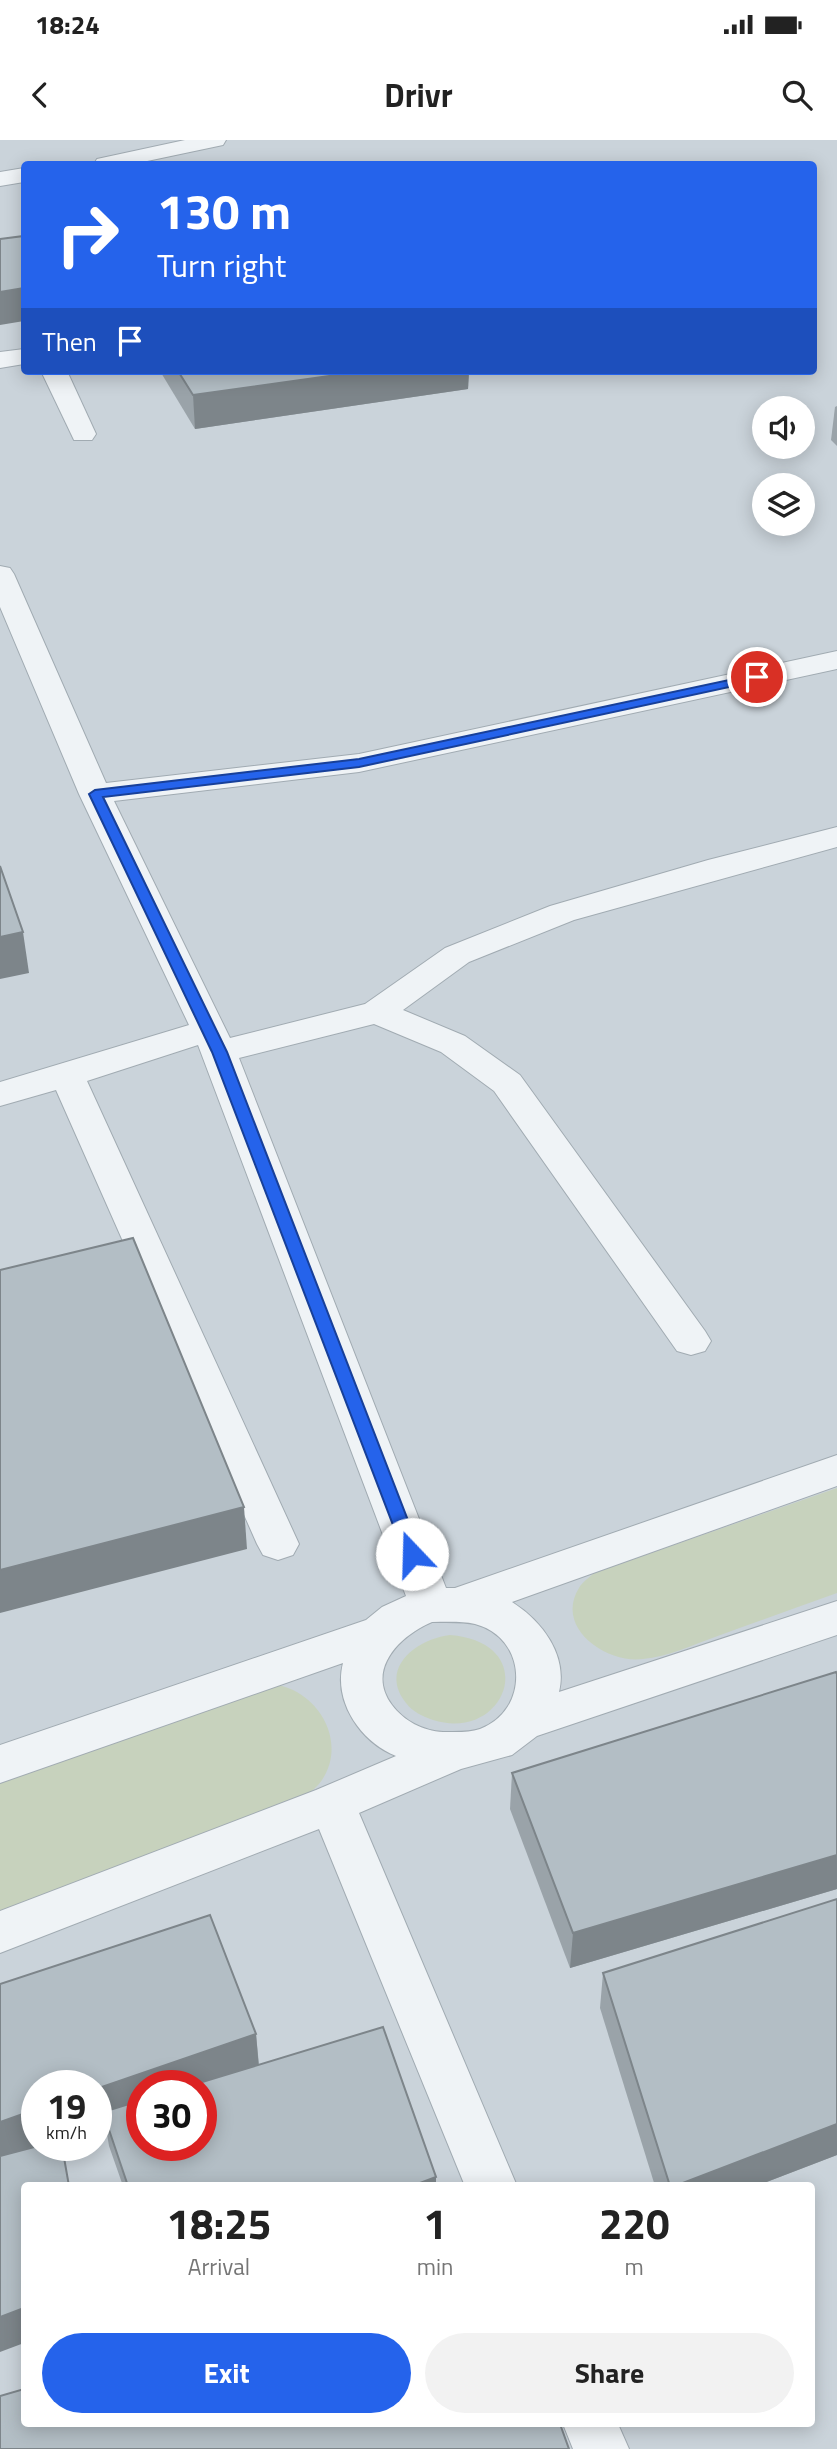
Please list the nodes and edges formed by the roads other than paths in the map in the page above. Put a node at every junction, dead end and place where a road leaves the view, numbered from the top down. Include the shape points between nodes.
1 (215, 140) edge
2 (119, 161) edge
3 (21, 176) edge
4 (0, 179) edge
5 (21, 357) edge
6 (0, 360) edge
7 (56, 375) edge
8 (83, 434) dead end
9 (2, 582) edge
10 (837, 660) edge
11 (95, 794) junction
12 (837, 837) edge
13 (377, 1012) junction
14 (214, 1041) junction
15 (67, 1076) junction
16 (0, 1094) edge
17 (691, 1341) dead end
18 (837, 1470) edge
19 (278, 1544) dead end
20 (445, 1605) junction
21 (837, 1618) edge
22 (381, 1632) junction
23 (522, 1723) junction
24 (456, 1751) junction
25 (0, 1763) edge
26 (332, 1804) junction
27 (0, 1932) edge
28 (489, 2182) edge
29 (591, 2427) edge
30 (601, 2449) edge

1 - 2 street
3 - 4 street
5 - 6 street
7 - 8 street
9 - 11 street
10 - 11 street via 359,763
11 - 14 street
12 - 13 street via 562,913 457,955
13 - 14 street
13 - 17 street via 453,1044 507,1083
14 - 15 street
14 - 20 street
15 - 16 street
15 - 19 street
18 - 20 street
20 - 22 street via 396,1619
20 - 23 street via 499,1616 528,1640 538,1657 540,1692
21 - 23 street
22 - 24 street via 368,1649 362,1670 362,1690 371,1710 385,1728 407,1741
22 - 25 street
23 - 24 street via 481,1748
24 - 26 street
26 - 27 street
26 - 28 street
29 - 30 street

